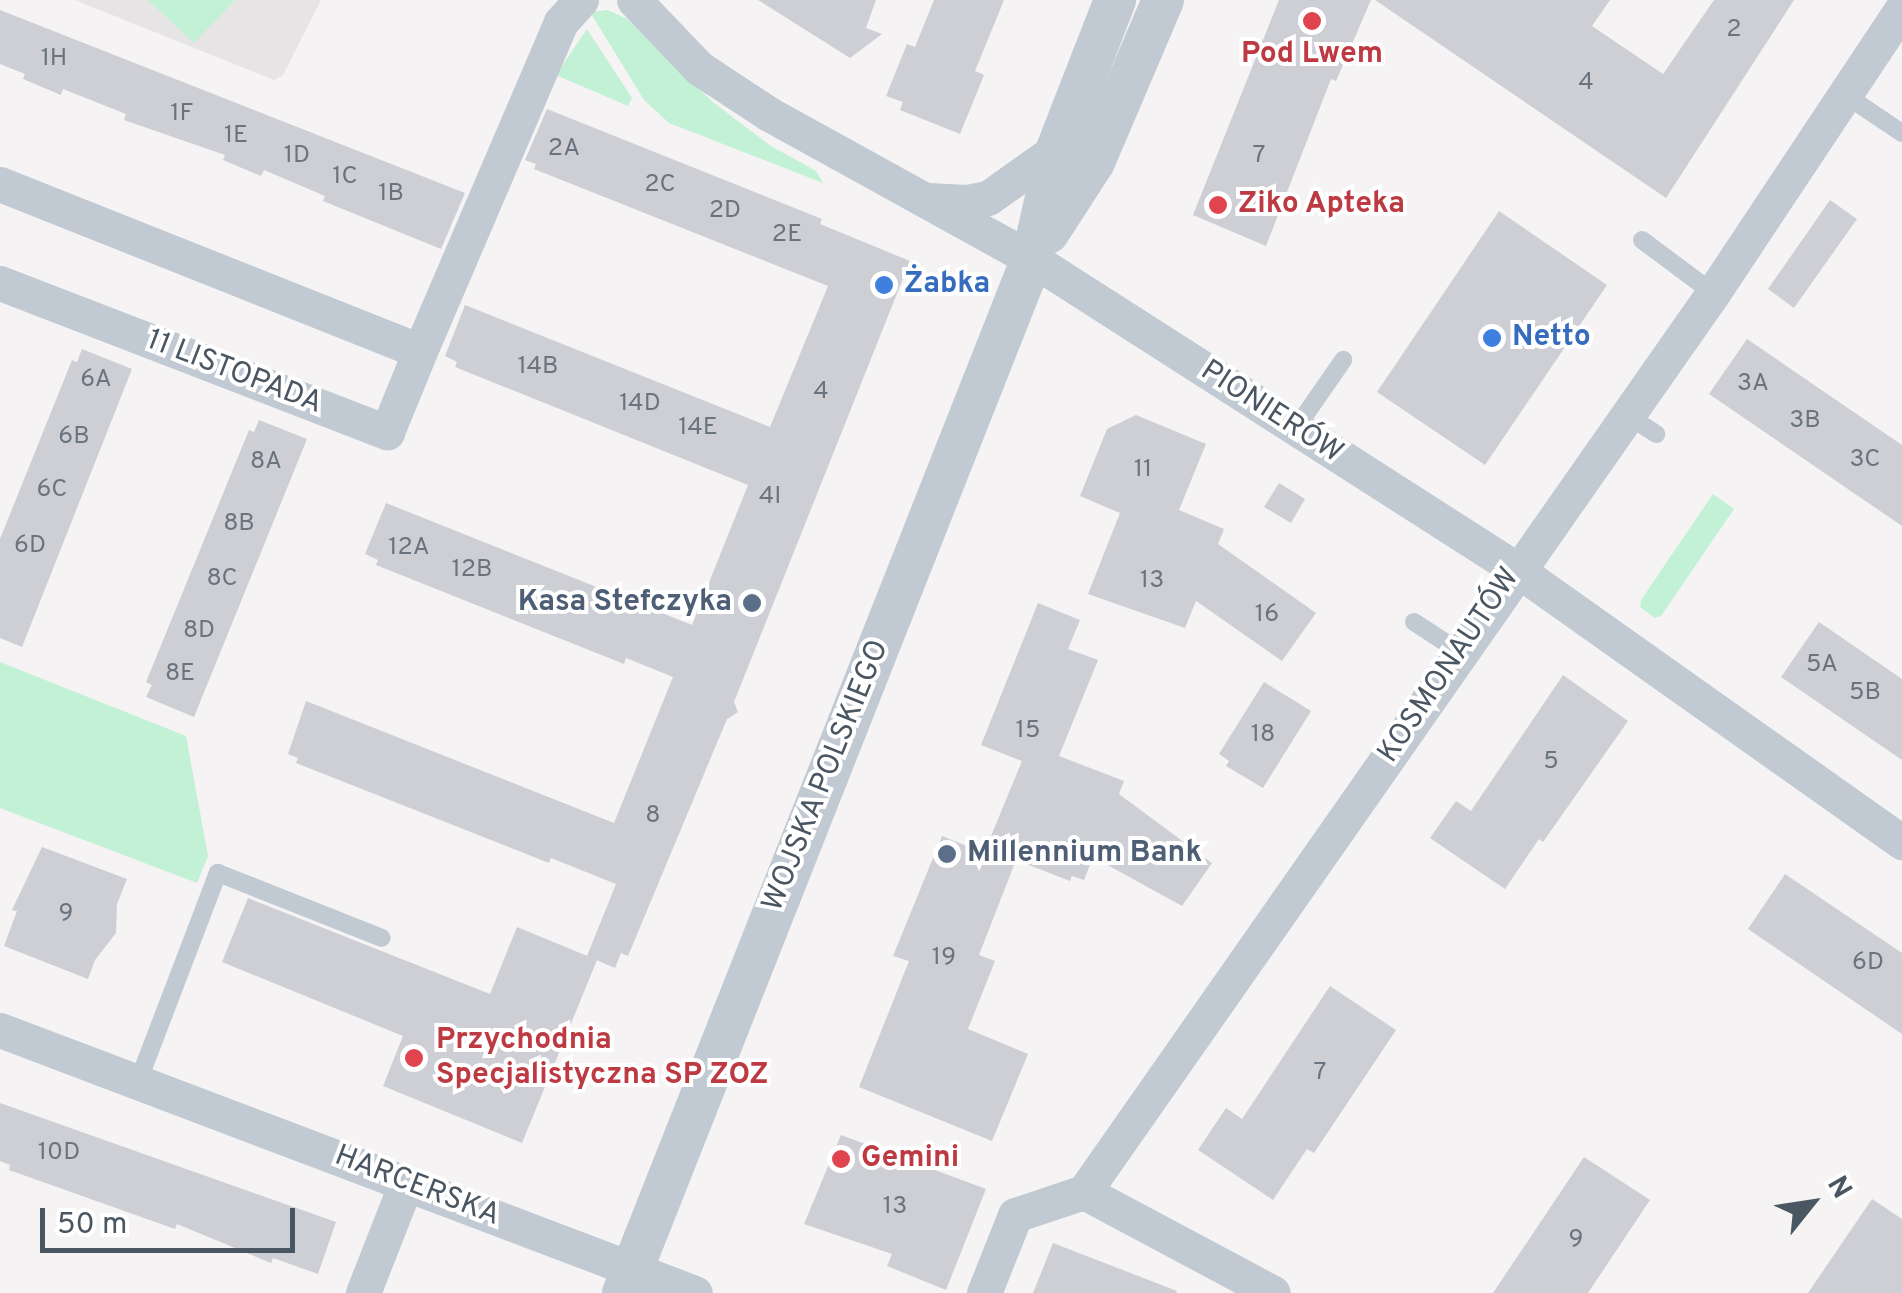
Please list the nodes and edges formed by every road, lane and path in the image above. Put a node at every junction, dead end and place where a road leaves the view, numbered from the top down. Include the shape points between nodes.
1 (581, 0) edge
2 (634, 0) edge
3 (1115, 0) edge
4 (1163, 0) edge
5 (1902, 8) edge
6 (1844, 94) junction
7 (1902, 134) edge
8 (1056, 149) junction
9 (0, 184) edge
10 (916, 199) junction
11 (1642, 240) dead end
12 (1032, 259) junction
13 (0, 283) edge
14 (1713, 292) junction
15 (420, 351) junction
16 (1343, 360) dead end
17 (1626, 414) junction
18 (1296, 428) junction
19 (1656, 434) dead end
20 (1516, 569) junction
21 (1414, 622) dead end
22 (1460, 652) junction
23 (1902, 842) edge
24 (382, 938) dead end
25 (0, 1030) edge
26 (138, 1082) junction
27 (406, 1183) junction
28 (1084, 1192) junction
29 (628, 1281) edge
30 (362, 1293) edge
31 (695, 1293) edge
32 (984, 1293) edge
33 (1273, 1293) edge

1 - 15 street, 11 LISTOPADA via 561,22
2 - 10 street, PIONIERÓW via 699,68
3 - 8 street, WOJSKA POLSKIEGO
4 - 12 street, WOJSKA POLSKIEGO via 1094,162
5 - 6 street, KOSMONAUTÓW
6 - 7 lane
6 - 14 street, KOSMONAUTÓW
8 - 10 street via 988,198
8 - 12 street, WOJSKA POLSKIEGO
9 - 15 street
10 - 12 street, PIONIERÓW
11 - 14 lane
12 - 18 street, PIONIERÓW
12 - 29 street, WOJSKA POLSKIEGO
13 - 15 street, 11 LISTOPADA via 386,432
14 - 17 street, KOSMONAUTÓW
16 - 18 lane
17 - 19 lane
17 - 20 street, KOSMONAUTÓW
18 - 20 street, PIONIERÓW
20 - 22 street, KOSMONAUTÓW
20 - 23 street, PIONIERÓW
21 - 22 lane
22 - 28 street, KOSMONAUTÓW
24 - 26 lane via 218,874
25 - 26 street, HARCERSKA
26 - 27 street, HARCERSKA
27 - 29 street, HARCERSKA
27 - 30 street
28 - 32 street via 1015,1215
28 - 33 street
29 - 31 street, HARCERSKA

